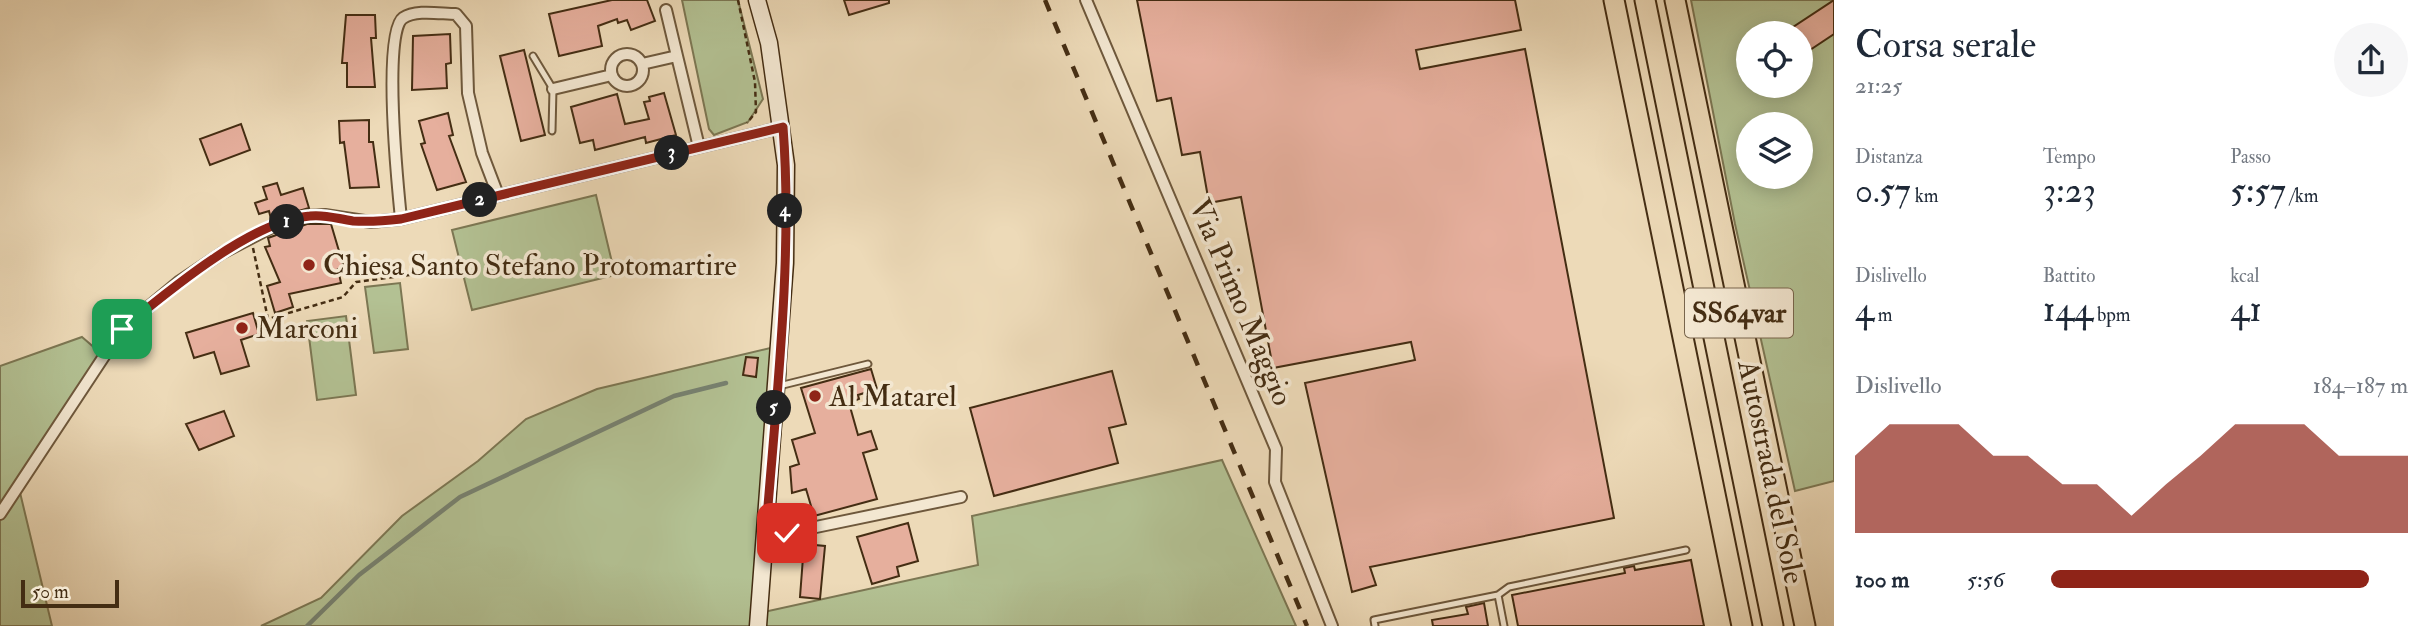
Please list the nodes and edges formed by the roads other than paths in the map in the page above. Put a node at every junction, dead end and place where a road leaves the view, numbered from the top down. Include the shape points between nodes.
1 (757, 0) edge
2 (1086, 0) edge
3 (1614, 0) edge
4 (1645, 0) edge
5 (1675, 0) edge
6 (666, 10) dead end
7 (533, 56) dead end
8 (677, 57) junction
9 (642, 64) junction
10 (611, 75) junction
11 (553, 89) junction
12 (783, 127) junction
13 (552, 131) dead end
14 (699, 147) junction
15 (498, 195) junction
16 (401, 219) junction
17 (868, 364) dead end
18 (776, 387) junction
19 (961, 497) dead end
20 (0, 514) edge
21 (766, 531) junction
22 (1686, 550) dead end
23 (1497, 595) junction
24 (758, 626) edge
25 (1332, 626) edge
26 (1375, 626) edge
27 (1504, 626) edge
28 (1742, 626) edge
29 (1773, 626) edge
30 (1805, 626) edge

1 - 12 main road
2 - 25 street, Via Primo Maggio via 1276,449 1275,482
3 - 28 highway, Autostrada del Sole
4 - 29 highway, Autostrada del Sole
5 - 30 highway, SS64var
6 - 8 street
7 - 11 lane
8 - 9 street
8 - 14 street
9 - 10 street via 625,54 614,61
9 - 10 street via 641,78 629,86
10 - 11 street
11 - 13 lane
12 - 14 street
12 - 18 main road via 785,263
14 - 15 street
15 - 16 street
15 - 16 street via 468,93 466,26 456,14 413,14 395,28 392,104
16 - 20 street via 371,222 306,216 276,225 180,281 122,329
17 - 18 lane
18 - 21 main road
19 - 21 street via 787,533
21 - 24 main road
22 - 23 lane via 1509,587
23 - 26 lane via 1374,620
23 - 27 lane

